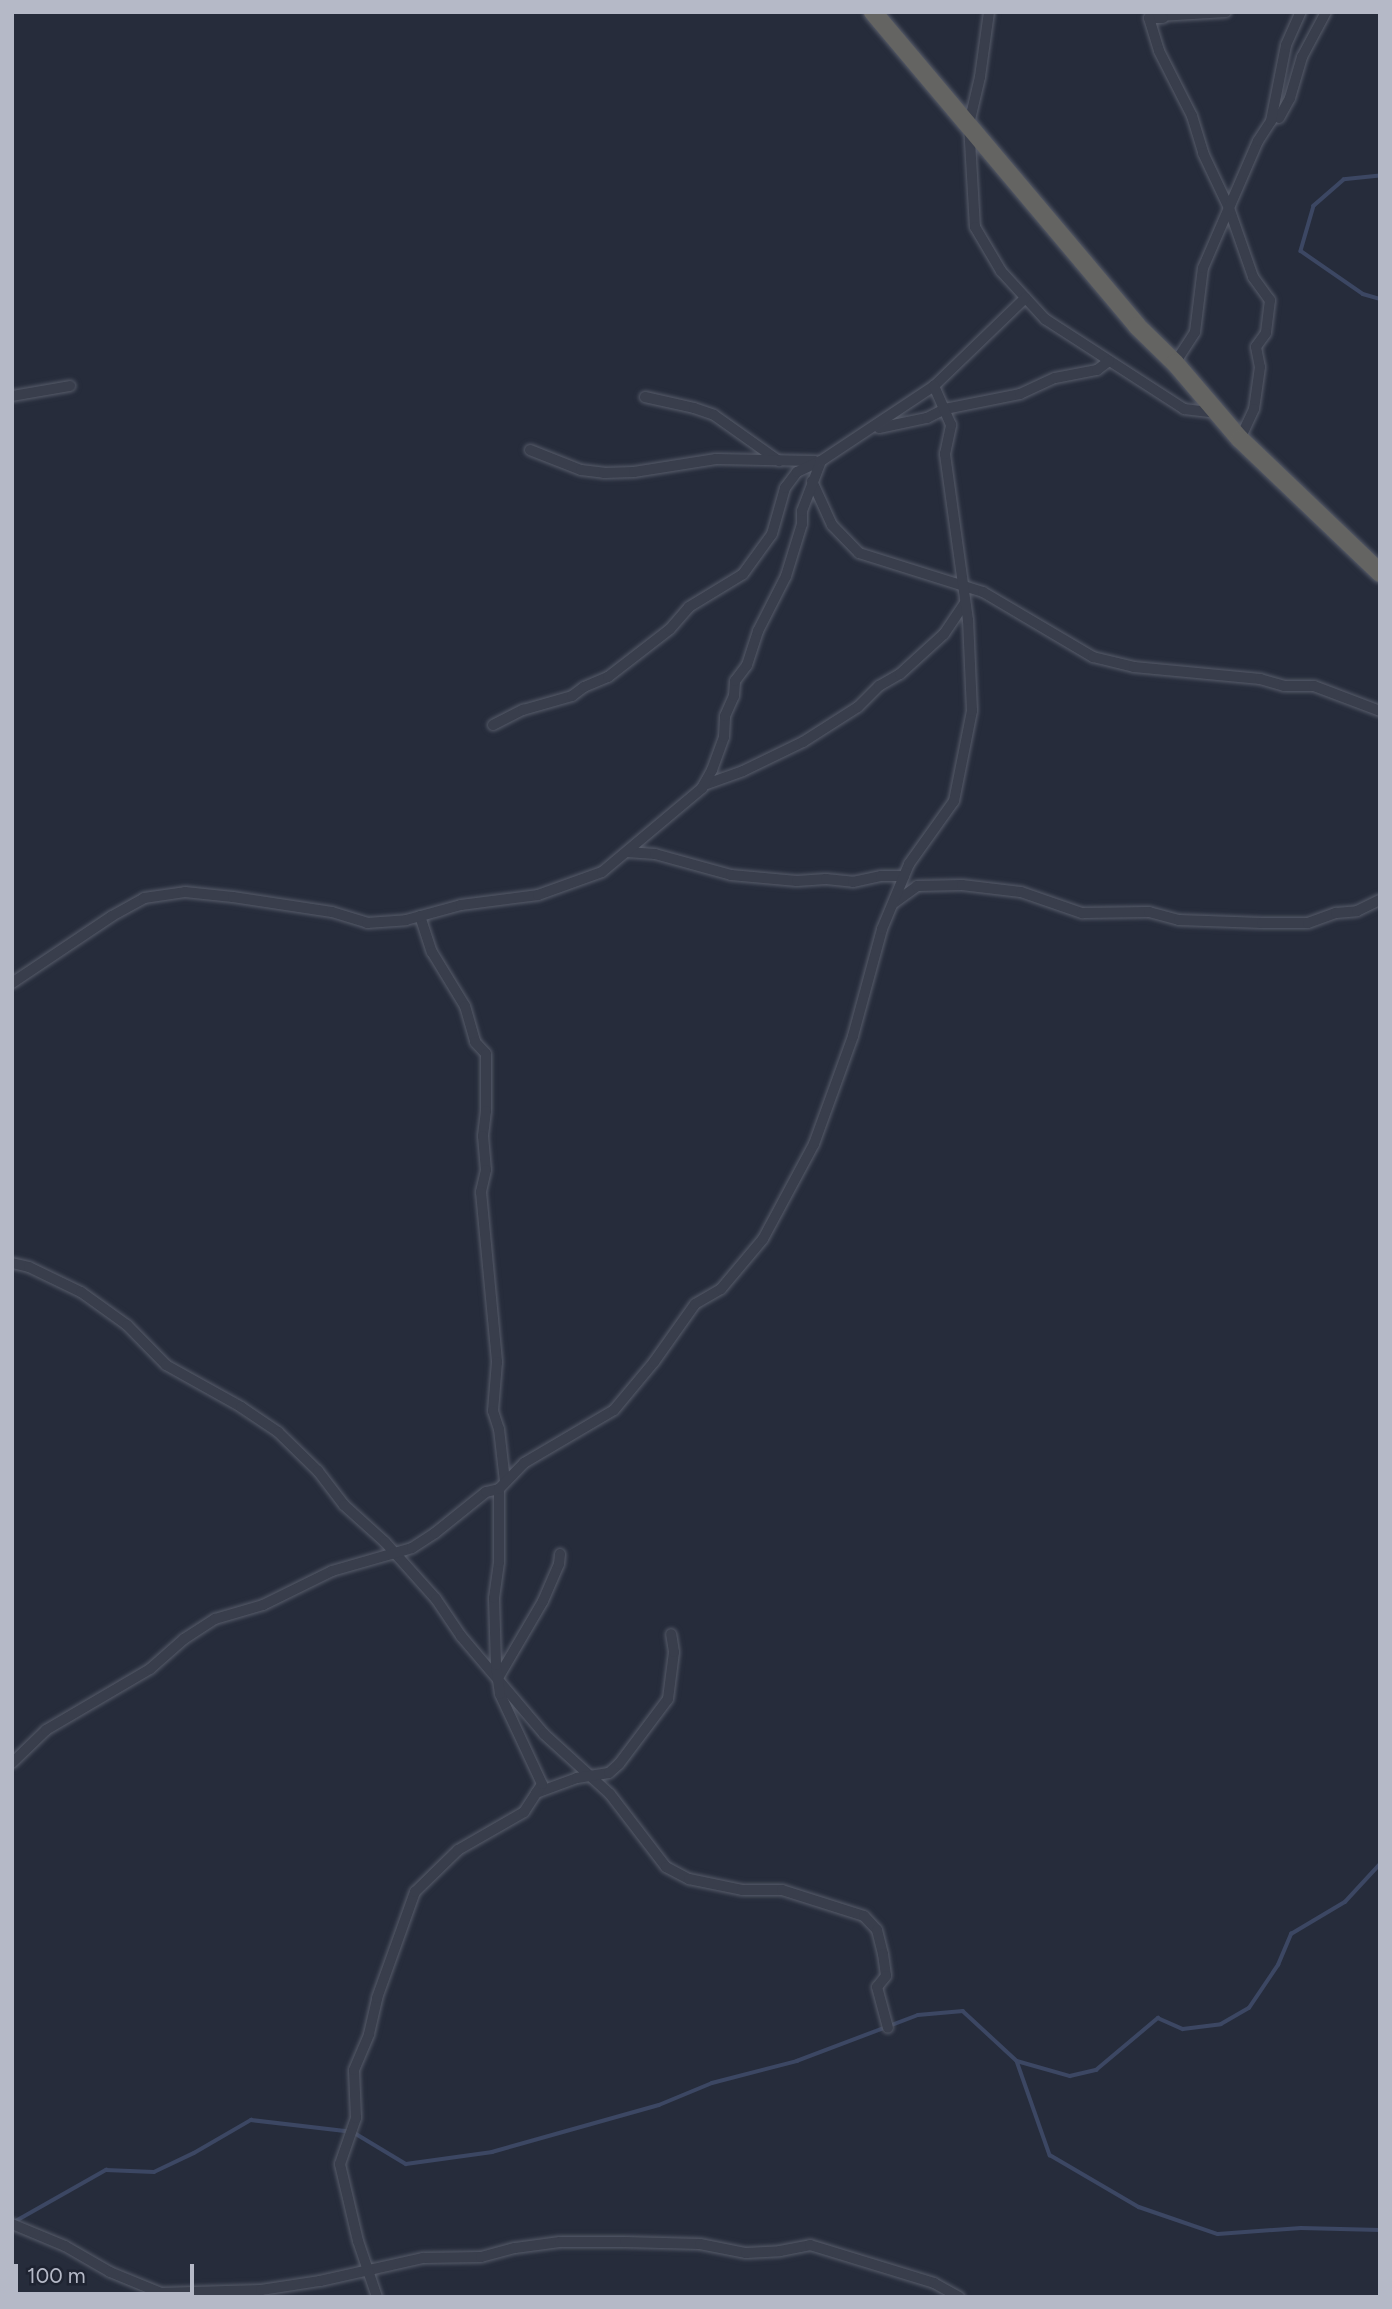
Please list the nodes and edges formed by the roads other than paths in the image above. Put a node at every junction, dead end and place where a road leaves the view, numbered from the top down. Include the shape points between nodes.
1 (873, 12) edge
2 (989, 12) edge
3 (1150, 12) edge
4 (1226, 12) edge
5 (1301, 12) edge
6 (1326, 12) edge
7 (1163, 18) junction
8 (1279, 118) dead end
9 (969, 124) junction
10 (1228, 208) junction
11 (1025, 298) junction
12 (1109, 361) junction
13 (1175, 363) junction
14 (70, 386) dead end
15 (934, 386) junction
16 (12, 396) edge
17 (645, 397) dead end
18 (945, 409) junction
19 (1218, 413) junction
20 (871, 430) junction
21 (1240, 439) junction
22 (530, 450) dead end
23 (779, 461) junction
24 (821, 461) junction
25 (812, 481) junction
26 (1380, 573) edge
27 (964, 585) junction
28 (966, 600) junction
29 (1380, 711) edge
30 (493, 725) dead end
31 (704, 785) junction
32 (627, 852) junction
33 (904, 877) junction
34 (1380, 900) edge
35 (894, 903) junction
36 (420, 916) junction
37 (12, 983) edge
38 (12, 1263) edge
39 (502, 1486) junction
40 (394, 1553) junction
41 (560, 1554) dead end
42 (671, 1634) dead end
43 (498, 1678) junction
44 (12, 1763) edge
45 (590, 1776) junction
46 (537, 1793) junction
47 (888, 2028) dead end
48 (12, 2224) edge
49 (368, 2270) junction
50 (377, 2297) edge
51 (959, 2297) edge

1 - 9 highway
2 - 9 street
3 - 7 street
4 - 7 street
5 - 10 street via 1286,44 1271,121
6 - 8 street via 1302,57
7 - 10 street via 1149,18 1154,36 1185,99
9 - 11 street via 975,227 1000,271
9 - 13 highway via 1137,326
10 - 13 street via 1203,268 1195,332
10 - 21 street via 1253,277 1270,300 1266,333 1256,347 1259,367 1254,409
11 - 12 street via 1045,319
11 - 15 street
12 - 18 street via 1097,370 1055,379 1020,394
12 - 19 street via 1184,409
13 - 19 highway
14 - 16 street
15 - 18 street
15 - 20 street
17 - 23 street via 714,415
18 - 20 street via 927,418
18 - 27 street via 951,425 945,454
19 - 21 highway
20 - 24 street
21 - 26 highway
22 - 23 street via 581,470 604,473 716,459
23 - 24 street
24 - 25 street
24 - 30 street via 797,472 785,488 772,534 743,574 689,607 670,629 608,677 572,696
25 - 27 street via 832,525 859,553
25 - 31 street via 786,576 753,642 747,665 735,681 734,696 724,716 721,748
27 - 28 street
27 - 29 street via 1093,657 1134,667 1314,686
28 - 31 street via 944,634 858,707 764,762
28 - 33 street via 972,711 954,801
31 - 32 street
32 - 33 street via 655,854 731,875 797,881
32 - 36 street via 602,872 538,895 461,905
33 - 35 street
34 - 35 street via 1308,923 1179,920 1149,912 1082,913 1021,892 962,885 917,886
35 - 39 street via 814,1144 763,1240 721,1289 695,1304 614,1410 524,1463
36 - 37 street via 367,923 332,912 233,897 185,892 144,898
36 - 39 street via 432,952 465,1006 475,1042 485,1054 486,1170 481,1192 497,1362 493,1411 499,1429
38 - 40 street via 81,1292 127,1325 166,1366 264,1421
39 - 40 street via 486,1492 425,1540
39 - 43 street via 494,1598
40 - 43 street
40 - 44 street via 332,1571 263,1605 215,1619 150,1669 46,1730
41 - 43 street via 543,1601
42 - 45 street via 674,1652 668,1699 619,1764 609,1773
43 - 45 street via 544,1734
43 - 46 street via 500,1693 542,1784
45 - 46 street
45 - 47 street via 610,1794 666,1867 689,1879 742,1890 782,1890 863,1916 877,1930 883,1954 886,1976 877,1987
46 - 49 street via 524,1812 458,1850 435,1870 415,1892 401,1926 354,2070 356,2118 340,2164
48 - 49 street via 162,2293 261,2290
49 - 50 street
49 - 51 street via 423,2258 481,2257 560,2242 700,2244 746,2253 810,2245 934,2283

